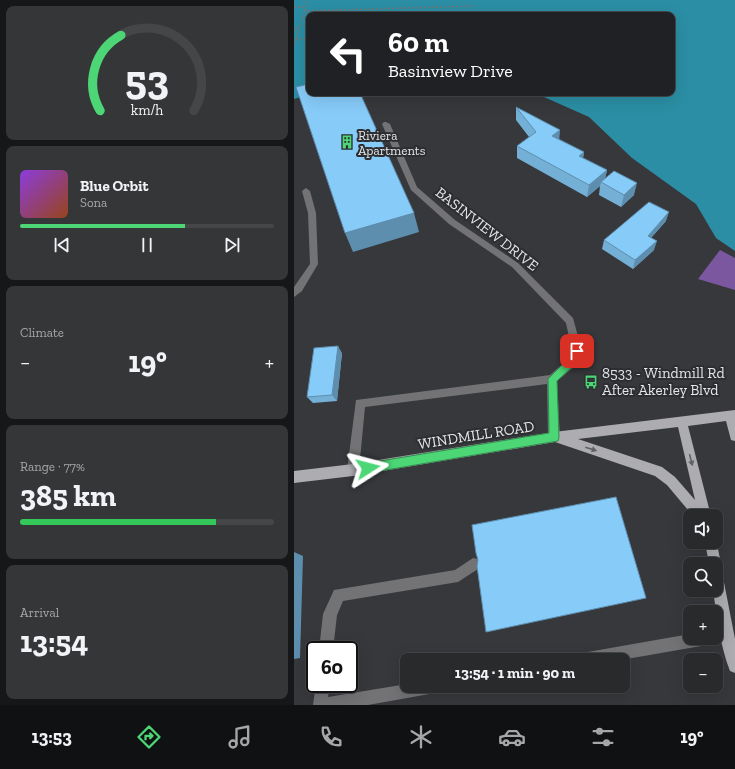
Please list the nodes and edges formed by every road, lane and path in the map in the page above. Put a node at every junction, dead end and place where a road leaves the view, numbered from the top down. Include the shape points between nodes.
1 (308, 0) edge
2 (473, 6) dead end
3 (294, 7) edge
4 (306, 7) junction
5 (304, 11) junction
6 (300, 25) junction
7 (294, 31) edge
8 (296, 39) junction
9 (306, 39) edge
10 (294, 45) edge
11 (386, 124) dead end
12 (306, 191) dead end
13 (294, 293) edge
14 (552, 379) junction
15 (732, 415) edge
16 (682, 422) junction
17 (735, 436) edge
18 (554, 437) junction
19 (353, 470) junction
20 (294, 478) edge
21 (695, 509) edge
22 (704, 509) edge
23 (473, 564) dead end
24 (723, 637) edge
25 (327, 641) edge
26 (683, 642) edge
27 (622, 653) edge
28 (735, 666) edge
29 (400, 692) edge
30 (322, 693) edge
31 (320, 705) edge
32 (327, 705) edge

1 - 4 path
2 - 5 path
3 - 4 path
4 - 5 path
5 - 6 path
6 - 7 path
6 - 8 path
8 - 9 path
8 - 10 path
11 - 14 street, BASINVIEW DRIVE via 414,188 452,222 515,266 570,321 577,351 570,362
12 - 13 street via 312,213 314,264
14 - 18 street
14 - 19 street via 360,403
15 - 16 main road, WINDMILL ROAD
15 - 17 main road
16 - 18 main road, WINDMILL ROAD
16 -> 22 main road
18 - 19 main road, WINDMILL ROAD
18 -> 21 main road via 658,471 671,481
19 - 20 main road, WINDMILL ROAD
23 - 25 street via 458,576 339,595 330,614
24 - 28 main road
26 - 27 street
29 - 32 street
30 - 31 street

